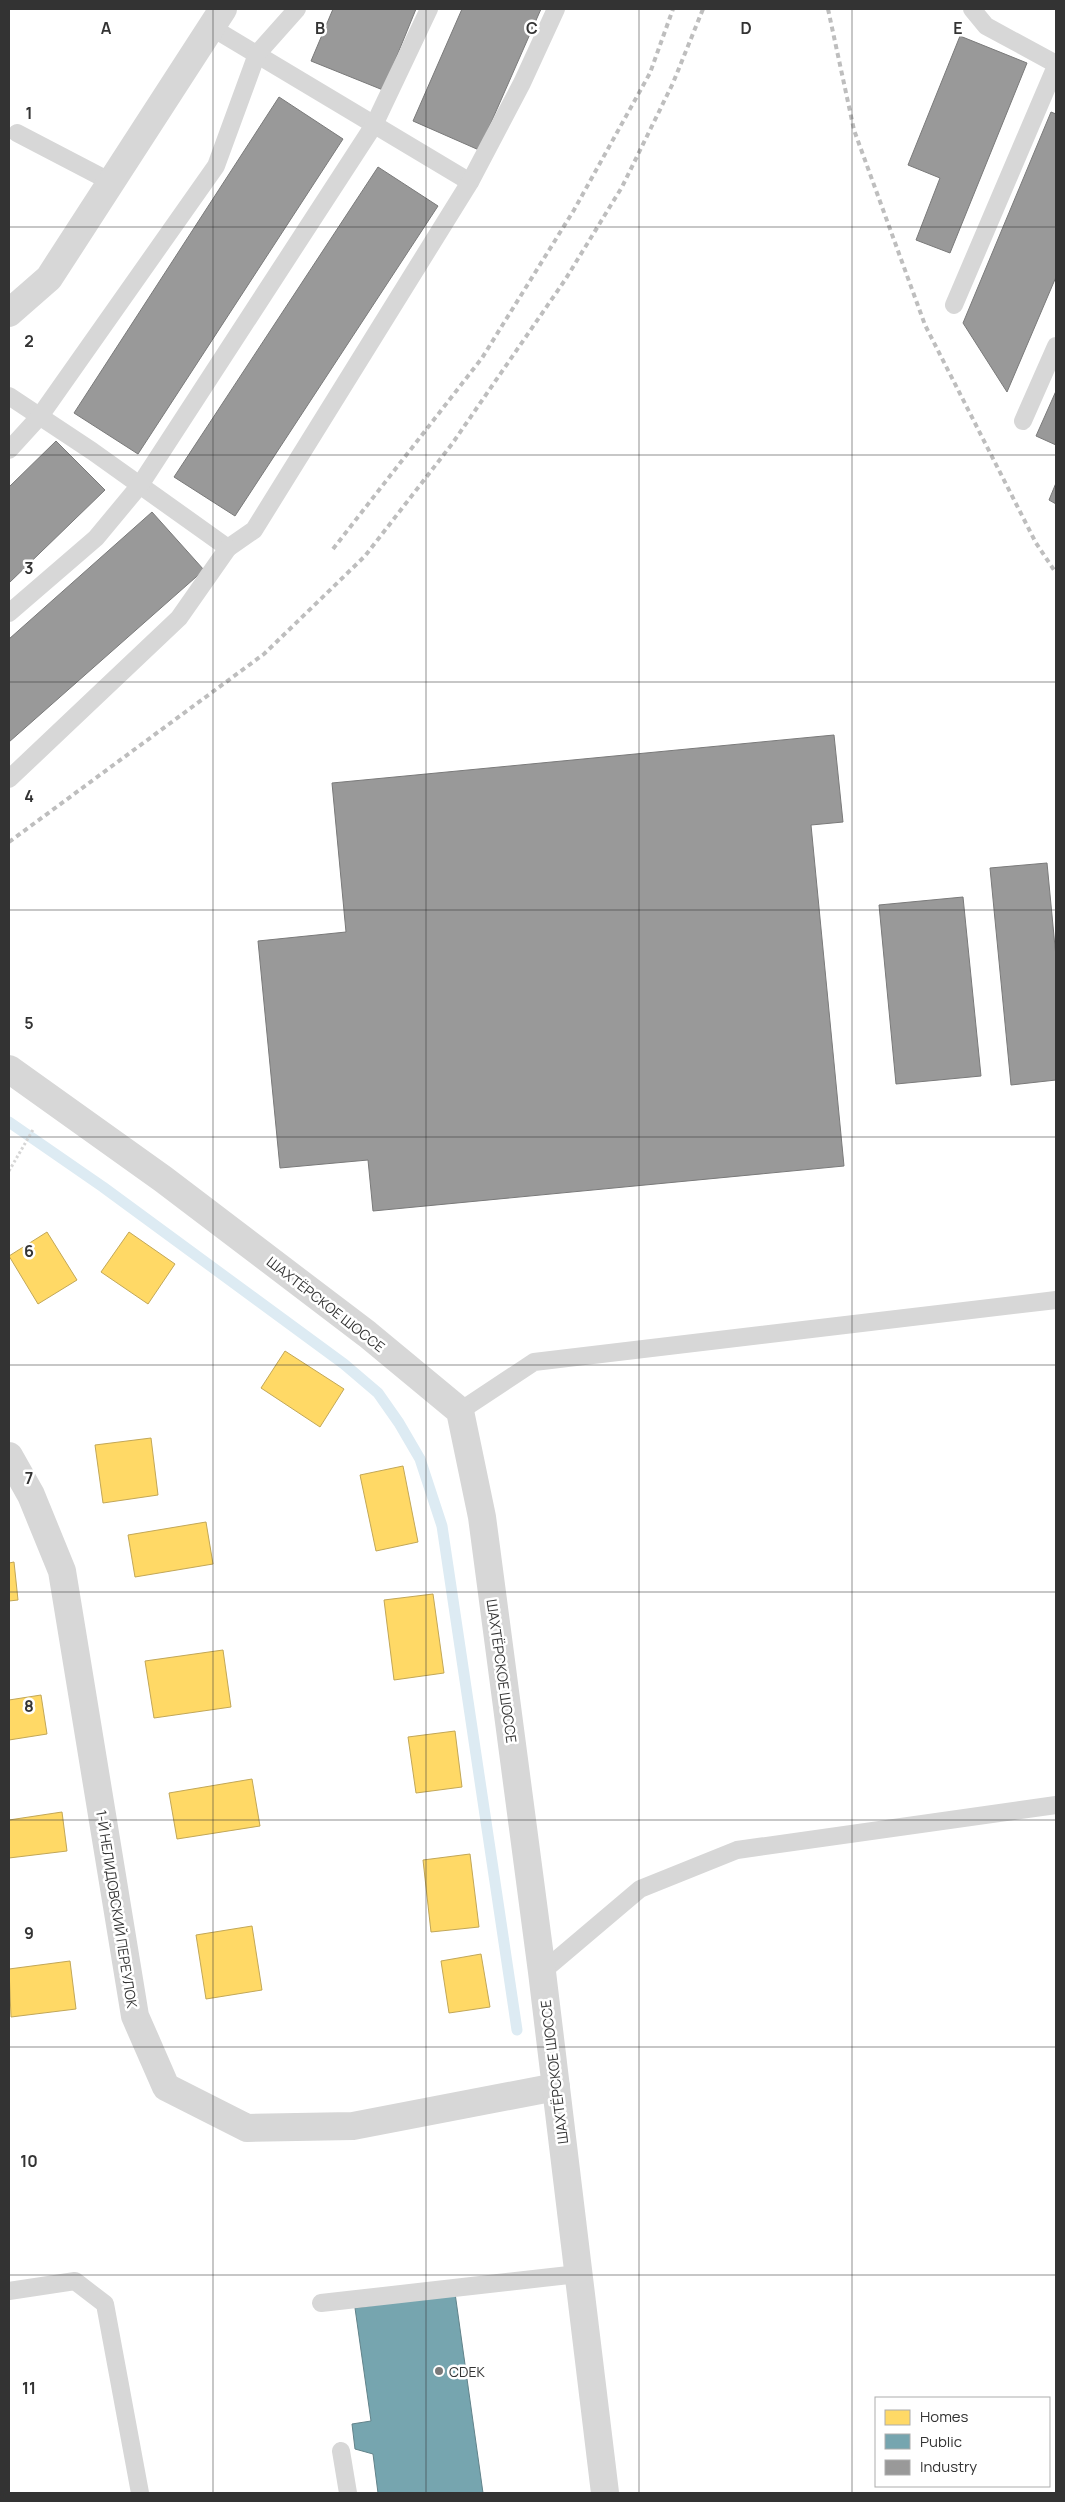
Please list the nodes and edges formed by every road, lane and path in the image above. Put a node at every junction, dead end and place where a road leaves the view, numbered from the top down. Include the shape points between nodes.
1 (297, 9) edge
2 (429, 9) edge
3 (556, 9) edge
4 (972, 9) edge
5 (217, 18) edge
6 (257, 54) junction
7 (1056, 65) edge
8 (1050, 95) edge
9 (374, 125) junction
10 (17, 133) dead end
11 (111, 182) junction
12 (470, 182) junction
13 (954, 305) dead end
14 (9, 313) edge
15 (1056, 346) edge
16 (9, 396) edge
17 (40, 416) junction
18 (1023, 421) dead end
19 (9, 450) edge
20 (140, 486) junction
21 (228, 548) junction
22 (9, 613) edge
23 (9, 779) edge
24 (9, 1069) edge
25 (33, 1129) dead end
26 (9, 1171) edge
27 (1056, 1300) edge
28 (460, 1411) junction
29 (9, 1456) edge
30 (1056, 1805) edge
31 (542, 1972) junction
32 (556, 2087) junction
33 (578, 2274) junction
34 (9, 2291) edge
35 (321, 2303) dead end
36 (341, 2451) dead end
37 (140, 2493) edge
38 (348, 2493) edge
39 (605, 2493) edge

1 - 6 lane
2 - 9 lane
3 - 12 lane
4 - 7 lane via 986,26
5 - 6 lane
5 - 11 street
6 - 9 lane
6 - 17 lane via 216,166
7 - 8 lane
8 - 13 lane
9 - 12 lane
9 - 20 lane
10 - 11 lane
11 - 14 street via 49,278
12 - 21 lane via 254,530
15 - 18 lane
16 - 17 lane
17 - 19 lane
17 - 20 lane
20 - 21 lane
20 - 22 lane via 96,538
21 - 23 lane via 179,618
24 - 28 street, ШАХТЁРСКОЕ ШОССЕ via 163,1179 367,1334
25 - 26 path
27 - 28 lane via 534,1362
28 - 31 street, ШАХТЁРСКОЕ ШОССЕ via 482,1518
29 - 32 street, 1-Й НЕЛИДОВСКИЙ ПЕРЕУЛОК via 31,1495 62,1571 135,2016 166,2088 247,2128 353,2126
30 - 31 lane via 737,1850 640,1889
31 - 32 street, ШАХТЁРСКОЕ ШОССЕ
32 - 33 street, ШАХТЁРСКОЕ ШОССЕ
33 - 35 lane
33 - 39 street, ШАХТЁРСКОЕ ШОССЕ
34 - 37 lane via 75,2281 105,2304
36 - 38 lane

